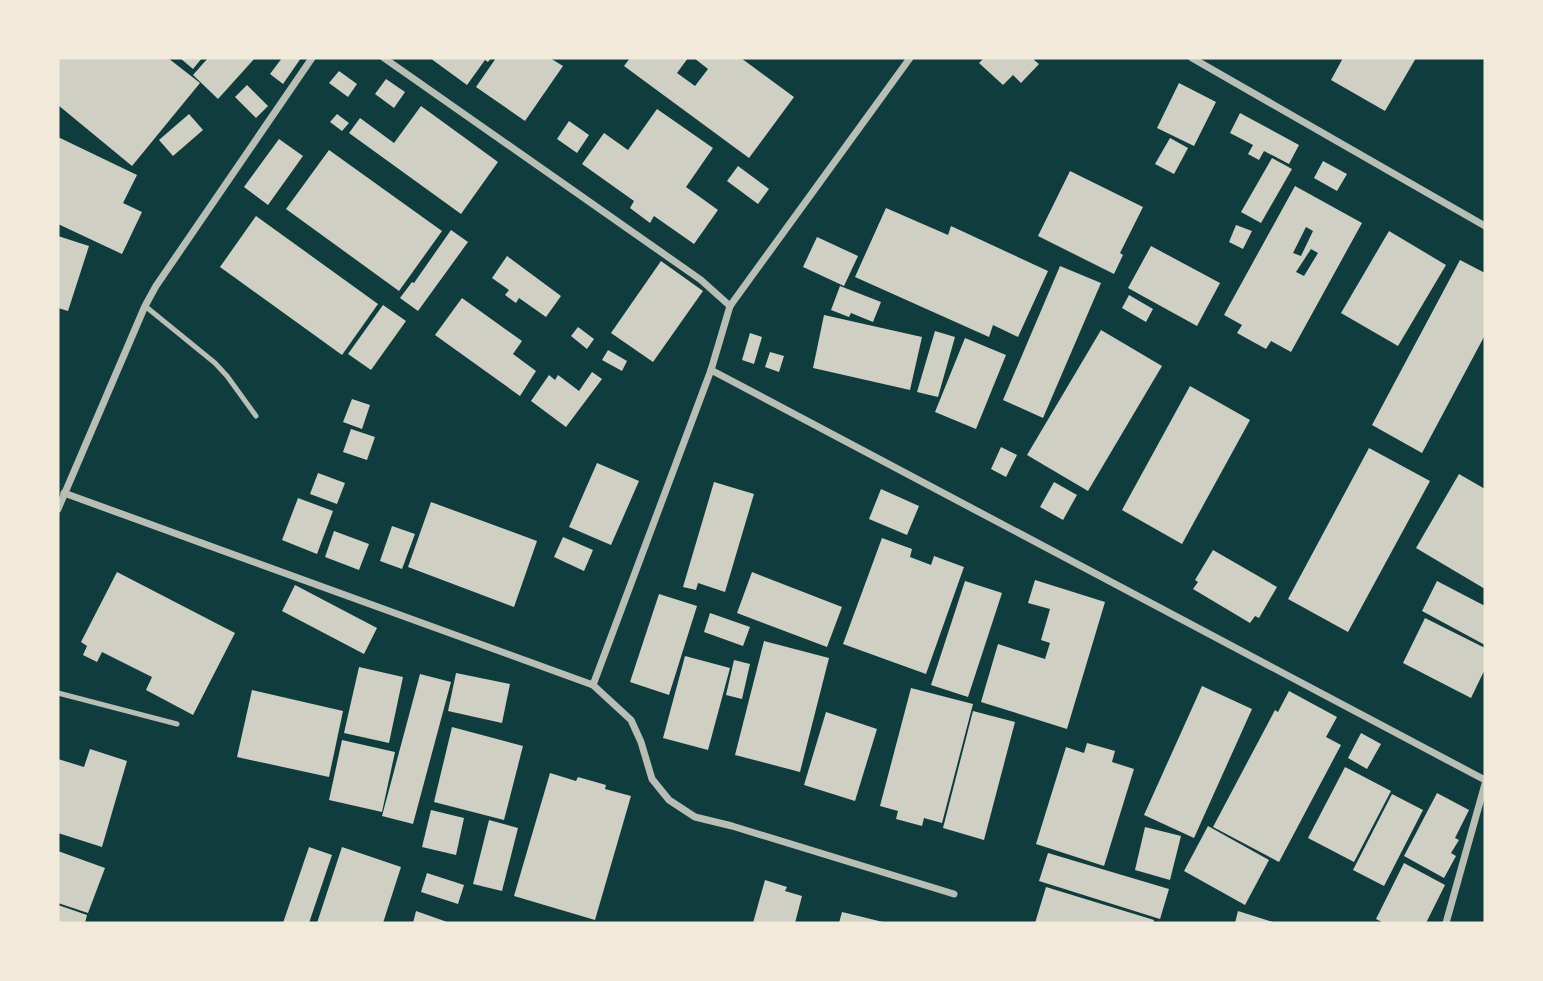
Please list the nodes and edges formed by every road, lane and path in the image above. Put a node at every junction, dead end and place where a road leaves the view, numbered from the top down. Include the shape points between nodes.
1 (312, 58) edge
2 (384, 58) edge
3 (910, 58) edge
4 (1192, 58) edge
5 (1485, 226) edge
6 (145, 306) junction
7 (730, 306) junction
8 (711, 370) junction
9 (256, 416) dead end
10 (64, 493) junction
11 (58, 509) edge
12 (593, 685) junction
13 (58, 693) edge
14 (177, 724) dead end
15 (1485, 782) edge
16 (954, 894) dead end
17 (1449, 923) edge

1 - 6 street
2 - 7 street via 701,280
3 - 7 street
4 - 5 street
6 - 9 lane via 215,363
6 - 10 street
7 - 8 street
8 - 12 street
8 - 15 street
10 - 11 street
10 - 12 street
12 - 16 street via 631,720 652,779 669,800 695,817
13 - 14 lane
15 - 17 street

